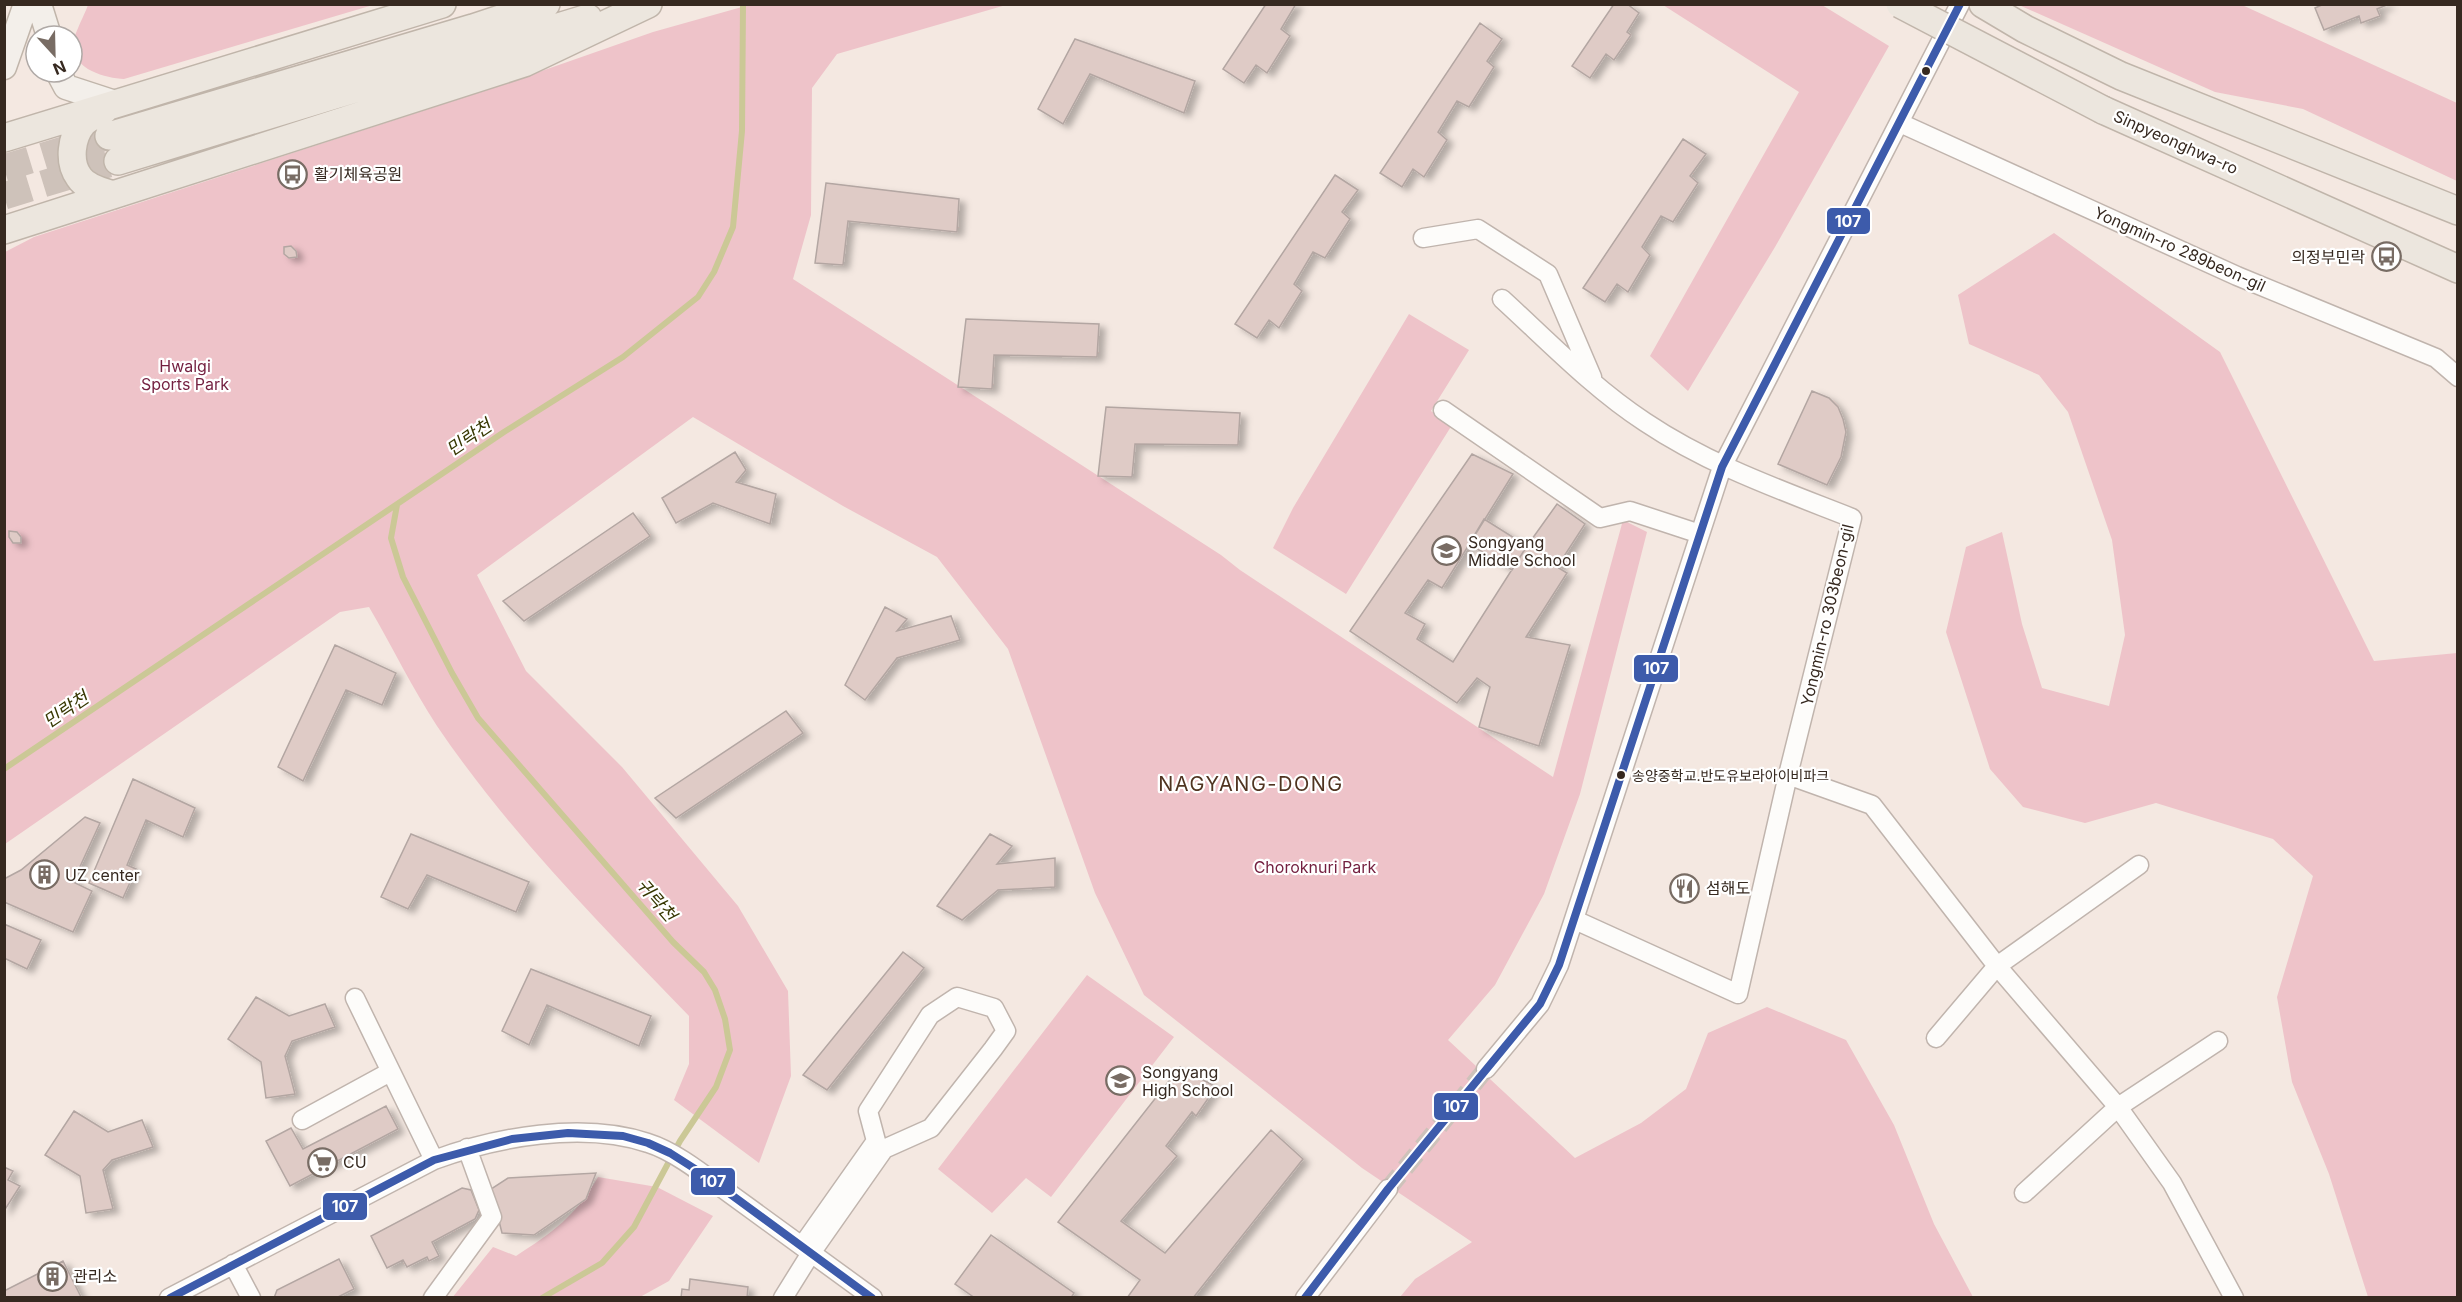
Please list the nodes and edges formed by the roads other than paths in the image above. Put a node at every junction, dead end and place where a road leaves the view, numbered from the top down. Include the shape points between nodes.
1 (26, 4) edge
2 (39, 4) edge
3 (442, 4) edge
4 (546, 4) edge
5 (631, 4) edge
6 (648, 4) edge
7 (1900, 4) edge
8 (1960, 4) edge
9 (1983, 4) edge
10 (45, 24) edge
11 (4, 67) edge
12 (64, 84) edge
13 (115, 103) junction
14 (1900, 123) junction
15 (109, 136) tunnel mouth
16 (4, 138) edge
17 (118, 161) tunnel mouth
18 (113, 195) junction
19 (2457, 211) edge
20 (4, 230) edge
21 (1423, 238) dead end
22 (2457, 269) edge
23 (1503, 300) dead end
24 (2457, 377) edge
25 (1596, 384) junction
26 (1443, 410) dead end
27 (1722, 467) junction
28 (1700, 534) junction
29 (1788, 775) junction
30 (2139, 865) dead end
31 (1575, 920) junction
32 (1997, 966) junction
33 (355, 998) dead end
34 (1936, 1038) dead end
35 (2218, 1041) dead end
36 (1486, 1069) tunnel mouth
37 (390, 1072) junction
38 (2118, 1107) junction
39 (302, 1120) dead end
40 (467, 1148) junction
41 (434, 1160) junction
42 (1388, 1189) tunnel mouth
43 (2024, 1193) dead end
44 (807, 1250) junction
45 (233, 1264) junction
46 (169, 1298) edge
47 (251, 1298) edge
48 (433, 1298) edge
49 (783, 1298) edge
50 (873, 1298) edge
51 (1305, 1298) edge
52 (2234, 1298) edge

1 - 11 main road
2 - 10 main road
3 - 13 highway
4 - 15 highway
5 - 17 highway
6 - 18 highway via 524,63
7 - 22 highway, Sinpyeonghwa-ro, bridge via 2103,110
8 - 14 street
9 - 19 highway via 2121,76
12 - 13 main road
13 - 16 highway
13 - 18 highway via 84,123 74,140 72,160 79,178 93,189
14 - 24 street, Yongmin-ro 289beon-gil via 2237,276 2436,358
14 - 27 street
18 - 20 highway
21 - 25 street via 1478,229 1548,274
23 - 25 street
25 - 27 street via 1645,422
26 - 28 street via 1600,518 1630,511
27 - 28 street
27 - 29 street, Yongmin-ro 303beon-gil via 1852,518
28 - 31 street
29 - 31 street, Yongmin-ro 303beon-gil via 1738,994
29 - 32 street via 1872,806
30 - 32 street
31 - 36 street via 1540,1004
32 - 34 street
32 - 38 street
33 - 37 street
35 - 38 street
37 - 39 street
37 - 41 street
38 - 43 street
38 - 52 street via 2172,1183
40 - 41 street
40 - 44 street via 540,1133 610,1135 648,1143 698,1171
40 - 48 street via 492,1217
41 - 45 street
42 - 51 street
44 - 44 street via 884,1149 931,1128 993,1049 1006,1030 994,1008 957,997 930,1015 868,1111 876,1141
44 - 49 street
44 - 50 street
45 - 46 street
45 - 47 street

